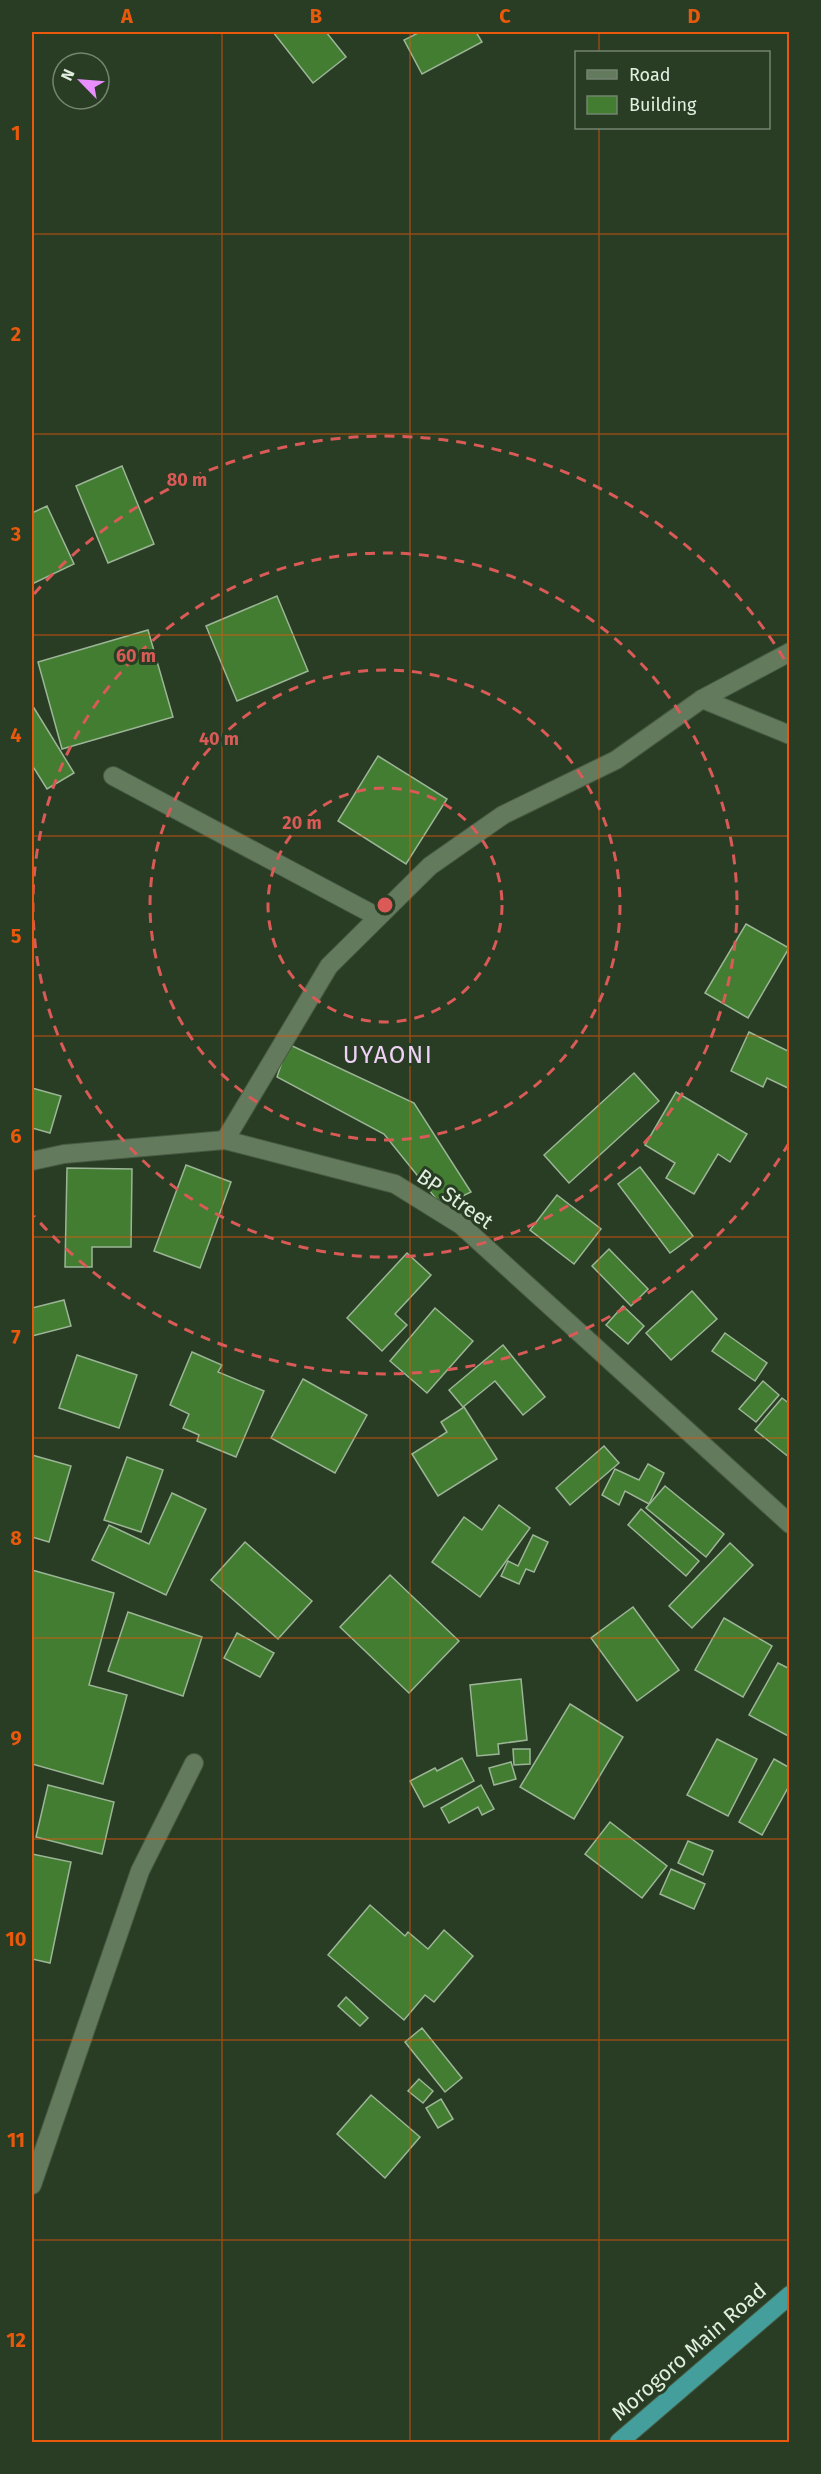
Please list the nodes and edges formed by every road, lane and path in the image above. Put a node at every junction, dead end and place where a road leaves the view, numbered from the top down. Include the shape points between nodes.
1 (789, 652) edge
2 (702, 699) junction
3 (789, 735) edge
4 (113, 776) dead end
5 (378, 917) junction
6 (225, 1140) junction
7 (32, 1161) edge
8 (789, 1524) edge
9 (194, 1763) dead end
10 (32, 2185) edge
11 (789, 2295) edge
12 (619, 2442) edge

1 - 2 street
2 - 3 street
2 - 5 street via 616,760 503,815 430,866
4 - 5 street
5 - 6 street via 329,966
6 - 7 street, BP Street via 64,1154
6 - 8 street, BP Street via 395,1184 461,1225
9 - 10 street via 140,1871
11 - 12 highway, Morogoro Main Road

